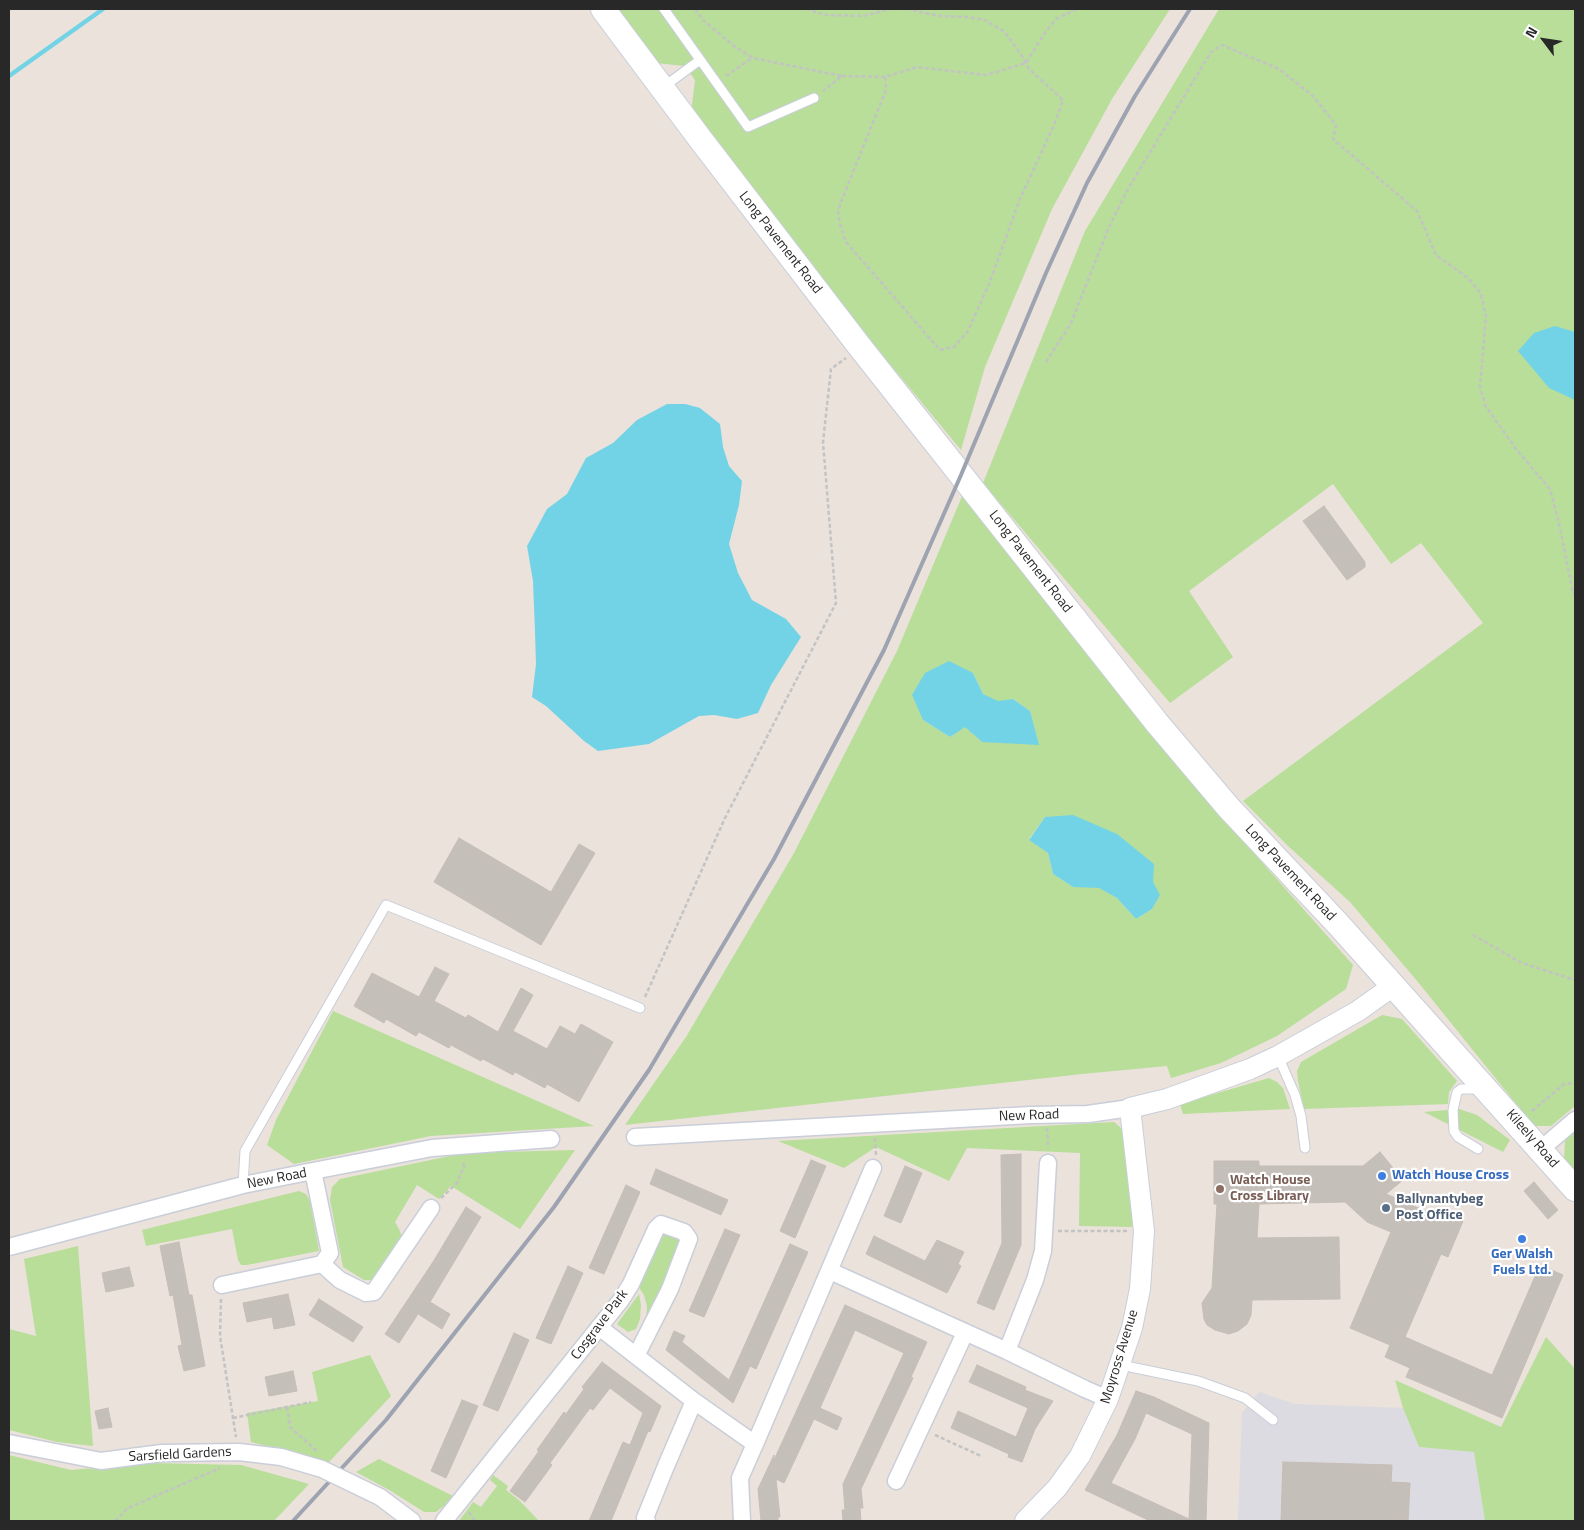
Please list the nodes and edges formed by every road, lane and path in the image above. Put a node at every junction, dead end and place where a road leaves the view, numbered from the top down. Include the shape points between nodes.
1 (603, 9) edge
2 (664, 9) edge
3 (694, 9) edge
4 (806, 9) edge
5 (891, 9) edge
6 (908, 9) edge
7 (1077, 9) edge
8 (752, 58) junction
9 (700, 60) junction
10 (1026, 63) junction
11 (842, 76) junction
12 (885, 77) junction
13 (717, 83) junction
14 (662, 88) junction
15 (814, 98) joint
16 (860, 348) junction
17 (1046, 362) dead end
18 (1575, 596) edge
19 (1473, 935) dead end
20 (1575, 980) edge
21 (1394, 986) junction
22 (640, 1008) joint
23 (1278, 1056) junction
24 (1575, 1083) edge
25 (1488, 1090) junction
26 (1130, 1108) junction
27 (1047, 1114) junction
28 (1575, 1120) edge
29 (1518, 1123) junction
30 (874, 1124) junction
31 (635, 1137) dead end
32 (551, 1139) dead end
33 (460, 1145) junction
34 (1304, 1148) dead end
35 (1478, 1149) dead end
36 (1541, 1149) junction
37 (1048, 1163) joint
38 (873, 1168) joint
39 (313, 1171) junction
40 (243, 1185) junction
41 (1575, 1189) edge
42 (431, 1208) joint
43 (1044, 1231) junction
44 (1144, 1231) junction
45 (9, 1247) edge
46 (322, 1264) junction
47 (830, 1272) junction
48 (222, 1285) joint
49 (599, 1327) junction
50 (965, 1333) junction
51 (1007, 1351) junction
52 (636, 1356) junction
53 (1121, 1365) junction
54 (1108, 1399) junction
55 (694, 1401) junction
56 (311, 1402) dead end
57 (287, 1407) junction
58 (233, 1418) junction
59 (1273, 1420) dead end
60 (920, 1429) junction
61 (9, 1444) edge
62 (755, 1444) junction
63 (238, 1452) junction
64 (981, 1456) dead end
65 (322, 1469) junction
66 (896, 1481) dead end
67 (115, 1521) edge
68 (412, 1521) edge
69 (444, 1521) edge
70 (646, 1521) edge
71 (742, 1521) edge
72 (1025, 1521) edge

1 - 14 main road, Long Pavement Road
2 - 9 lane
3 - 8 path
4 - 5 path via 826,14 864,16
6 - 10 path via 939,16 985,20 1005,32
7 - 10 path via 1056,19
8 - 11 path
8 - 13 path
9 - 13 lane
9 - 14 lane
10 - 12 path via 986,75 917,67
10 - 12 path via 1063,100 968,331 954,347 940,350 846,242 840,224 841,202 886,90
11 - 12 path
11 - 15 path
13 - 15 lane via 748,127
14 - 16 main road, Long Pavement Road
16 - 21 main road, Long Pavement Road via 1157,724 1228,807
16 - 22 path via 831,369 823,442 836,603 725,818
17 - 18 path via 1072,323 1129,188 1211,52 1222,45 1279,69 1314,97 1336,125 1333,139 1417,211 1436,255 1468,278 1481,294 1486,316 1480,388 1486,408 1550,489
19 - 20 path via 1522,963
21 - 23 street, New Road via 1358,1011
21 - 25 main road, Long Pavement Road
22 - 40 lane via 386,906 245,1151
23 - 26 street, New Road via 1167,1099
23 - 34 lane via 1301,1116
24 - 29 path via 1564,1084
25 - 29 main road, Kileely Road
25 - 35 lane via 1462,1089 1454,1100 1454,1131
26 - 27 street, New Road via 1088,1114
26 - 44 street, Moyross Avenue
27 - 30 street, New Road
27 - 37 path
28 - 36 street
29 - 36 main road, Kileely Road
30 - 31 street, New Road
30 - 38 path via 876,1157
32 - 33 street, New Road
33 - 39 street, New Road
33 - 42 path via 464,1166 457,1183
36 - 41 main road, Kileely Road
37 - 43 street
38 - 47 street
39 - 40 street, New Road
39 - 46 street via 330,1253
40 - 45 street, New Road
42 - 46 street via 374,1292 366,1293 340,1280
43 - 44 path
43 - 51 street via 1040,1265
44 - 53 street, Moyross Avenue via 1140,1289
46 - 48 street
47 - 50 street
47 - 62 street
48 - 58 path via 220,1336
49 - 52 street
49 - 52 street, Cosgrave Park via 631,1284 656,1229 662,1224 684,1232 689,1239 670,1289
49 - 69 street, Cosgrave Park
50 - 51 street
50 - 60 street
51 - 54 street
52 - 55 street
53 - 54 street, Moyross Avenue
53 - 59 lane via 1198,1381 1236,1394
54 - 72 street, Moyross Avenue via 1080,1456 1057,1488
55 - 62 street
55 - 70 street
56 - 57 path
57 - 58 path
57 - 65 path via 290,1427 318,1450
58 - 63 path
60 - 64 path
60 - 66 street
61 - 63 street, Sarsfield Gardens via 101,1461 162,1453
62 - 71 street via 740,1478
63 - 65 street, Sarsfield Gardens via 281,1457
63 - 67 path via 224,1466 128,1508
65 - 68 street, Sarsfield Gardens, bridge via 380,1497

